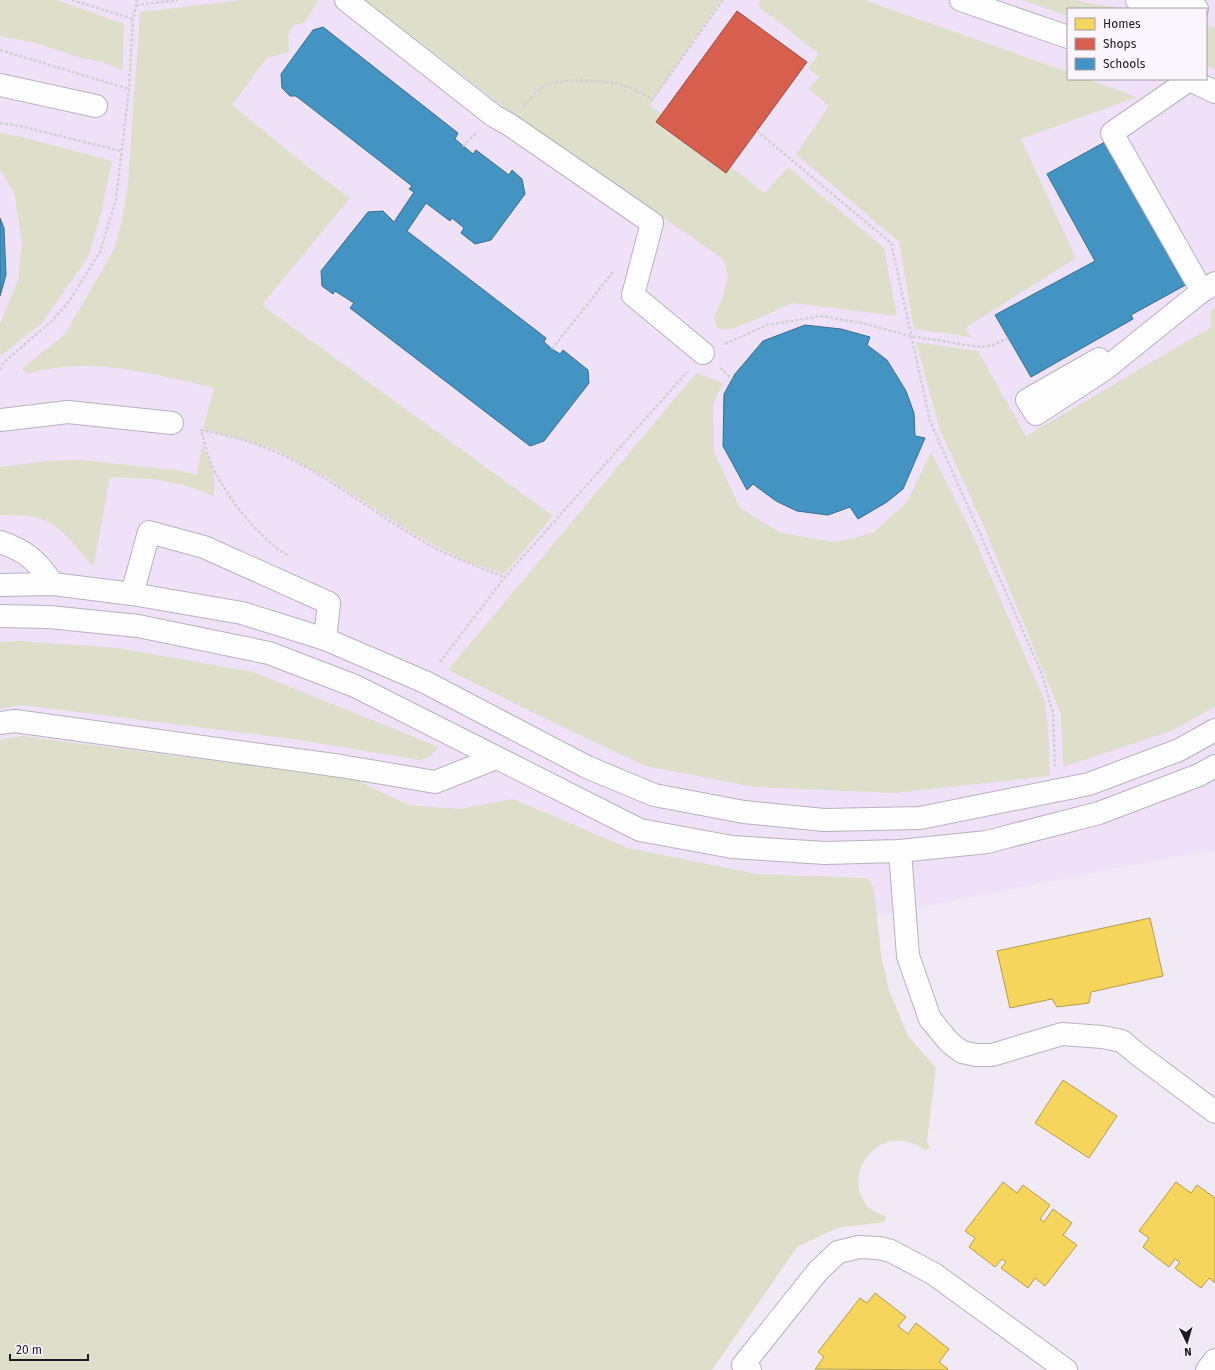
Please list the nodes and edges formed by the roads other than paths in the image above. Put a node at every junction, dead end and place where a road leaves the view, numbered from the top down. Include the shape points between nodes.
1 (346, 0) edge
2 (961, 0) edge
3 (1137, 0) edge
4 (1190, 8) edge
5 (1067, 37) edge
6 (1188, 80) edge
7 (1191, 80) edge
8 (0, 85) edge
9 (1215, 92) edge
10 (96, 106) dead end
11 (1208, 287) edge
12 (703, 353) road end
13 (1105, 369) dead end
14 (0, 420) edge
15 (172, 423) dead end
16 (0, 542) edge
17 (53, 584) junction
18 (0, 585) edge
19 (132, 594) junction
20 (0, 616) edge
21 (325, 639) junction
22 (0, 723) edge
23 (1215, 730) edge
24 (496, 758) junction
25 (1215, 766) edge
26 (900, 851) junction
27 (1215, 1112) edge
28 (1215, 1360) edge
29 (744, 1368) edge
30 (1066, 1370) edge
31 (1207, 1370) edge

1 - 12 street via 494,116 652,223 633,295
2 - 5 street
3 - 4 street
6 - 11 street via 1112,133
7 - 9 street
8 - 10 street
11 - 13 street
14 - 15 street via 68,412
16 - 17 street via 37,562
17 - 18 street
17 - 19 street
19 - 21 street via 242,613
19 - 21 street via 149,532 204,547 329,603
20 - 24 street via 49,617 138,626 269,653 355,686
21 - 23 street via 425,682 587,767 647,792 744,812 824,820 920,818 1089,784 1180,750
22 - 24 street via 22,722 341,766 435,782
24 - 26 street via 640,830 732,847 825,853
25 - 26 street via 1199,775 1099,813 987,842
26 - 27 street via 908,956 930,1019 950,1043 962,1052 987,1055 1062,1034 1122,1041
28 - 31 street
29 - 30 street via 818,1271 838,1252 859,1247 891,1252 934,1274

